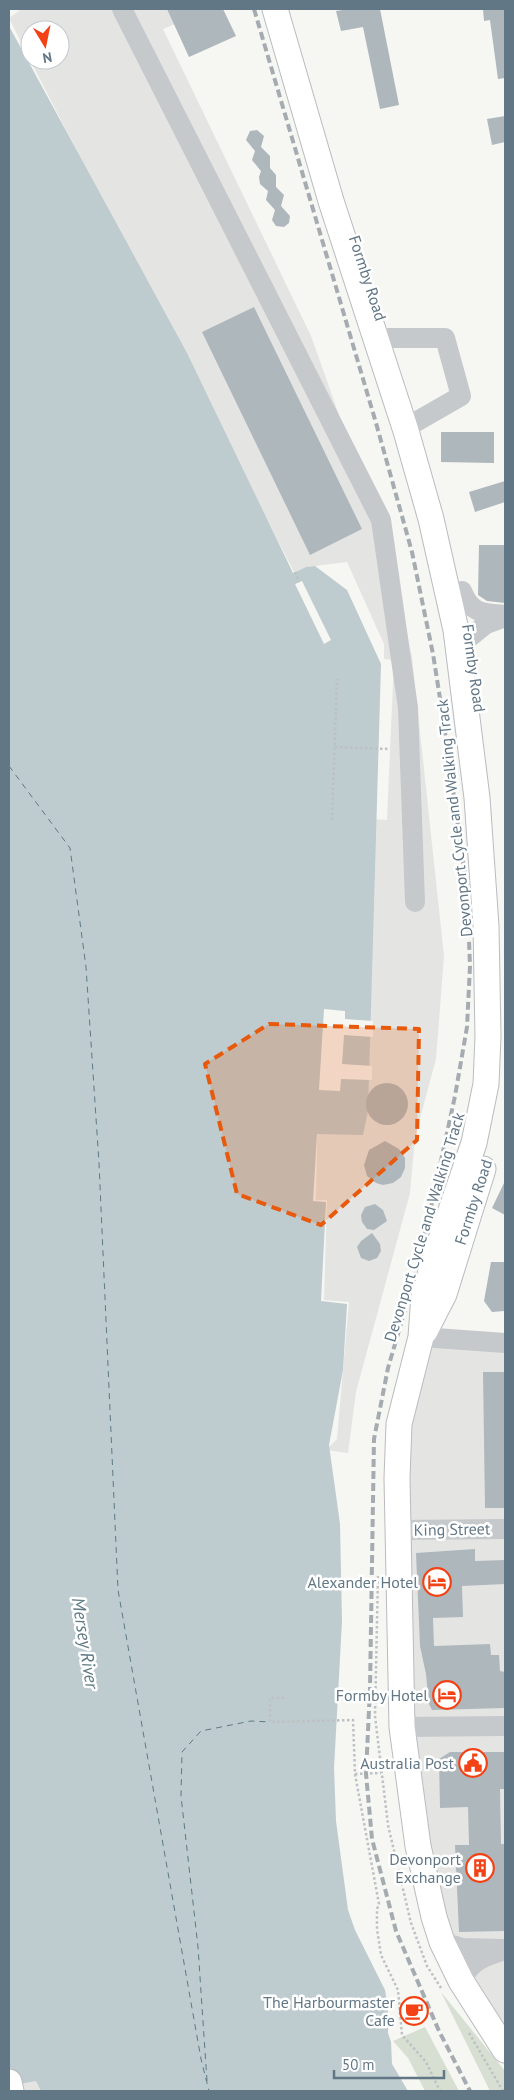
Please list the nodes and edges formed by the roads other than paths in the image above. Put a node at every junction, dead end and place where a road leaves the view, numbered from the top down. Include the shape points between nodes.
1 (122, 9) edge
2 (276, 9) edge
3 (290, 9) edge
4 (388, 338) junction
5 (414, 423) junction
6 (462, 591) junction
7 (505, 616) edge
8 (470, 637) junction
9 (415, 902) dead end
10 (421, 1337) junction
11 (505, 1343) edge
12 (505, 1528) edge
13 (398, 1530) junction
14 (505, 1726) edge
15 (402, 1727) junction
16 (442, 1942) junction
17 (505, 1949) edge
18 (451, 1986) junction
19 (505, 2050) edge
20 (9, 2082) edge
21 (11, 2091) edge

1 - 9 street via 381,520 408,708
2 - 10 main road, Formby Road via 331,201 432,519 456,630 477,798 486,926 486,1084 474,1143 424,1295
3 - 4 main road, Formby Road via 331,161
4 - 5 main road, Formby Road
4 - 5 street via 445,338 461,396
5 - 6 main road, Formby Road via 448,525
6 - 7 street via 474,609
6 - 8 main road, Formby Road
7 - 8 street via 486,624
8 - 10 main road, Formby Road via 496,879 504,997 503,1074 499,1112 489,1151 444,1294
10 - 11 street
10 - 13 main road, Formby Road via 399,1424
12 - 13 street, King Street
13 - 15 main road, Formby Road
14 - 15 street
15 - 16 main road, Formby Road via 418,1846 428,1898
16 - 17 street via 463,1948
16 - 18 main road, Formby Road
17 - 18 street via 469,1967
18 - 19 main road, Formby Road
20 - 21 main road

